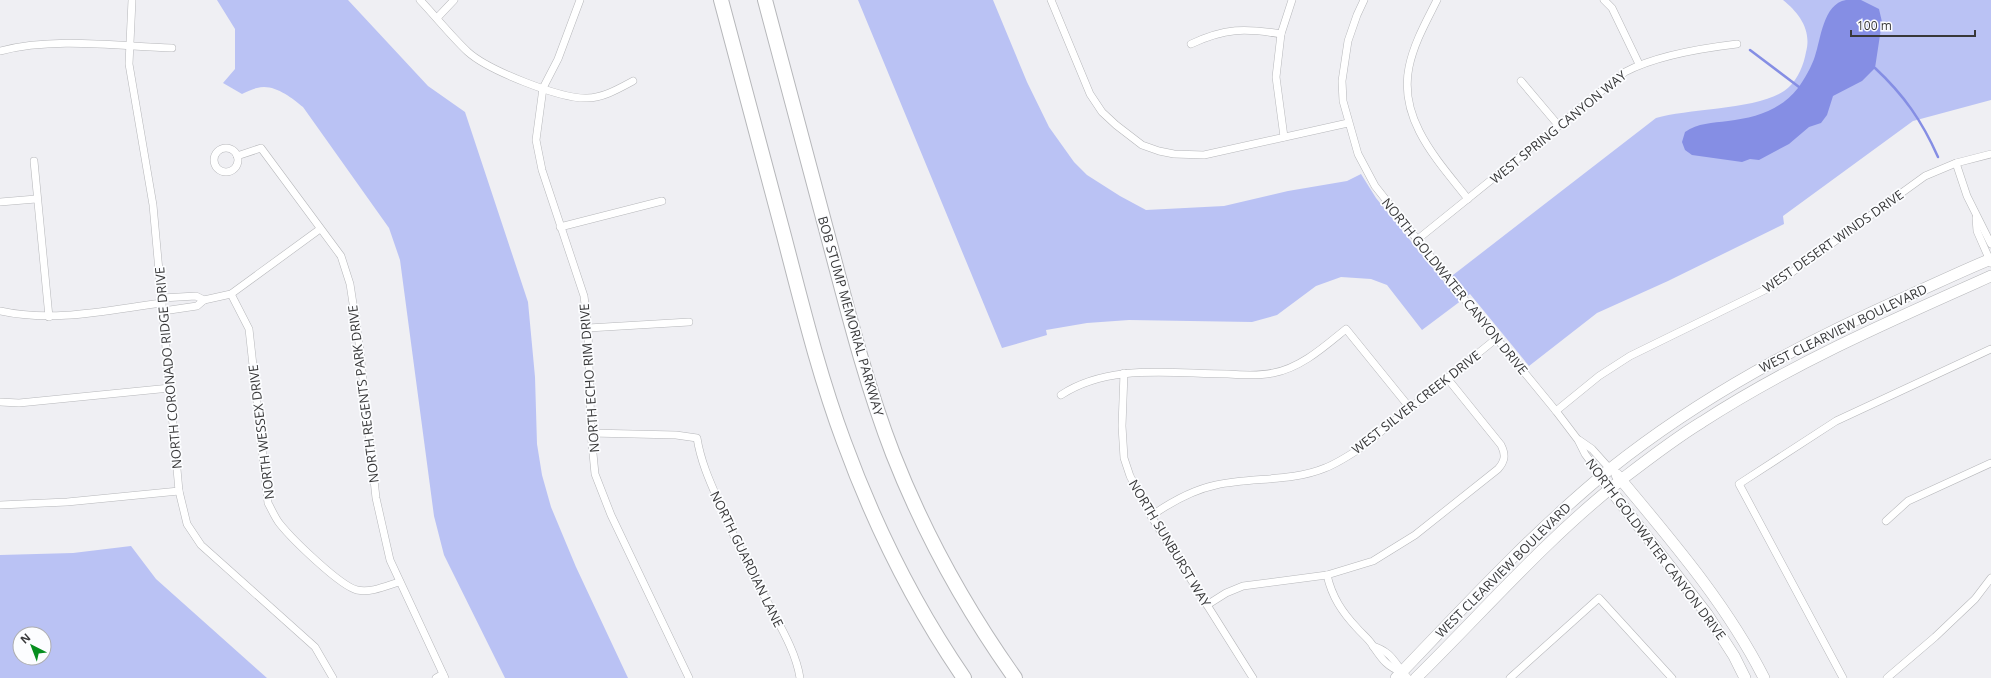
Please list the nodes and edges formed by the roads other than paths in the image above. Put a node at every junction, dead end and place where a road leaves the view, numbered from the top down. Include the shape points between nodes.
1 (132, 0) edge
2 (420, 0) edge
3 (454, 0) edge
4 (580, 0) edge
5 (721, 0) edge
6 (765, 0) edge
7 (1051, 0) edge
8 (1292, 0) edge
9 (1364, 0) edge
10 (1437, 0) edge
11 (1604, 0) edge
12 (437, 18) junction
13 (1281, 34) junction
14 (1191, 44) dead end
15 (1737, 44) dead end
16 (131, 46) junction
17 (172, 48) dead end
18 (0, 51) edge
19 (1639, 64) junction
20 (633, 81) dead end
21 (1521, 81) dead end
22 (543, 88) junction
23 (1348, 123) junction
24 (1559, 126) junction
25 (1284, 138) junction
26 (1991, 154) edge
27 (237, 156) dead end
28 (34, 161) dead end
29 (1956, 163) junction
30 (36, 199) junction
31 (1468, 200) junction
32 (662, 201) dead end
33 (0, 202) edge
34 (1976, 218) junction
35 (560, 227) junction
36 (320, 229) junction
37 (1418, 239) junction
38 (1991, 244) edge
39 (1990, 260) edge
40 (1991, 276) edge
41 (231, 294) junction
42 (204, 300) junction
43 (162, 301) junction
44 (0, 311) edge
45 (163, 311) junction
46 (49, 317) junction
47 (689, 322) dead end
48 (588, 328) junction
49 (1497, 338) junction
50 (1991, 348) edge
51 (1124, 373) junction
52 (1447, 378) junction
53 (170, 388) junction
54 (1061, 395) dead end
55 (0, 402) edge
56 (1410, 408) junction
57 (1556, 411) junction
58 (591, 433) junction
59 (1578, 440) junction
60 (1991, 463) edge
61 (1606, 473) junction
62 (1621, 481) junction
63 (1610, 490) junction
64 (179, 492) junction
65 (0, 506) edge
66 (1150, 516) junction
67 (1886, 521) dead end
68 (1327, 575) junction
69 (1991, 578) edge
70 (399, 582) junction
71 (1207, 605) junction
72 (444, 676) edge
73 (1402, 676) edge
74 (1670, 677) edge
75 (333, 678) edge
76 (436, 678) edge
77 (689, 678) edge
78 (800, 678) edge
79 (964, 678) edge
80 (1015, 678) edge
81 (1253, 678) edge
82 (1416, 678) edge
83 (1510, 678) edge
84 (1745, 678) edge
85 (1764, 678) edge
86 (1843, 678) edge
87 (1886, 678) edge

1 - 16 street, NORTH CORONADO RIDGE DRIVE
2 - 12 street
3 - 12 street
4 - 22 street, NORTH ECHO RIM DRIVE via 558,59
5 - 79 highway via 810,334 843,441 897,564
6 - 80 highway, BOB STUMP MEMORIAL PARKWAY via 852,330 886,436 940,556 975,618
7 - 25 street via 1090,94 1102,112 1116,126 1142,144 1174,154 1204,155
8 - 13 street
9 - 23 street, NORTH GOLDWATER CANYON DRIVE via 1356,15 1344,63 1343,101
10 - 31 street via 1416,42 1409,68 1408,94 1414,121 1425,144
11 - 19 street via 1612,8
12 - 22 street via 469,52 498,70
13 - 14 street via 1251,29 1229,31
13 - 25 street via 1276,77
15 - 19 street, WEST SPRING CANYON WAY
16 - 17 street
16 - 18 street via 58,44 16,47
16 - 43 street, NORTH CORONADO RIDGE DRIVE via 129,64 153,206
19 - 24 street, WEST SPRING CANYON WAY via 1625,72
20 - 22 street via 616,90 588,98 566,96
21 - 24 street
22 - 35 street, NORTH ECHO RIM DRIVE via 536,140 542,170
23 - 25 street
23 - 37 street, NORTH GOLDWATER CANYON DRIVE via 1358,154 1375,186
24 - 31 street, WEST SPRING CANYON WAY
26 - 29 street, WEST DESERT WINDS DRIVE
27 - 36 street, NORTH REGENTS PARK DRIVE via 262,148
28 - 30 street
29 - 34 street
29 - 57 street, WEST DESERT WINDS DRIVE via 1925,176 1773,286 1616,364
30 - 33 street
30 - 46 street
31 - 37 street, WEST SPRING CANYON WAY
32 - 35 street
34 - 38 street
34 - 39 street via 1977,231
35 - 48 street, NORTH ECHO RIM DRIVE via 584,296
36 - 41 street
36 - 70 street, NORTH REGENTS PARK DRIVE via 341,256 350,284 376,498 390,560
37 - 49 street, NORTH GOLDWATER CANYON DRIVE
39 - 61 street, WEST CLEARVIEW BOULEVARD via 1872,312 1768,363 1683,415
40 - 62 street, WEST CLEARVIEW BOULEVARD via 1875,328 1767,383 1701,422
41 - 42 street
41 - 70 street, NORTH WESSEX DRIVE via 249,329 268,503 280,524 316,559 357,590 374,589
42 - 43 street via 196,296
42 - 45 street via 197,306
43 - 45 street, NORTH CORONADO RIDGE DRIVE
43 - 46 street
44 - 46 street via 20,316
45 - 53 street, NORTH CORONADO RIDGE DRIVE
47 - 48 street
48 - 58 street, NORTH ECHO RIM DRIVE
49 - 52 street, WEST SILVER CREEK DRIVE
49 - 57 street, NORTH GOLDWATER CANYON DRIVE
50 - 86 street via 1836,421 1739,484
51 - 54 street via 1096,378 1074,386
51 - 56 street via 1273,373 1291,367 1317,352 1346,329
51 - 66 street, NORTH SUNBURST WAY via 1124,458
52 - 56 street, WEST SILVER CREEK DRIVE
52 - 68 street via 1501,445 1505,459 1498,469 1394,550 1373,561
53 - 55 street via 25,402
53 - 64 street, NORTH CORONADO RIDGE DRIVE
56 - 66 street, WEST SILVER CREEK DRIVE via 1362,447 1343,460 1324,468 1290,476 1215,485 1196,490
57 - 59 street, NORTH GOLDWATER CANYON DRIVE
58 - 77 street, NORTH ECHO RIM DRIVE via 595,474 611,515
58 - 78 street, NORTH GUARDIAN LANE via 676,435 697,438 700,458 711,486 740,550 779,623
59 - 61 street, NORTH GOLDWATER CANYON DRIVE via 1585,454
59 - 61 street, NORTH GOLDWATER CANYON DRIVE via 1592,449
60 - 67 street via 1908,501
61 - 62 street, NORTH GOLDWATER CANYON DRIVE
61 - 63 street, NORTH GOLDWATER CANYON DRIVE
61 - 73 street, WEST CLEARVIEW BOULEVARD via 1514,555
62 - 63 street, WEST CLEARVIEW BOULEVARD
62 - 85 street, NORTH GOLDWATER CANYON DRIVE via 1714,594 1745,641
63 - 82 street, WEST CLEARVIEW BOULEVARD via 1548,545
63 - 84 street, NORTH GOLDWATER CANYON DRIVE via 1708,614
64 - 65 street
64 - 75 street, NORTH CORONADO RIDGE DRIVE via 187,524 201,545 315,647
66 - 71 street, NORTH SUNBURST WAY
68 - 71 street via 1242,586
68 - 73 street via 1333,596 1340,608 1378,654
69 - 87 street via 1935,637
70 - 72 street, NORTH REGENTS PARK DRIVE
71 - 81 street, NORTH SUNBURST WAY
72 - 76 street
74 - 83 street via 1600,598

